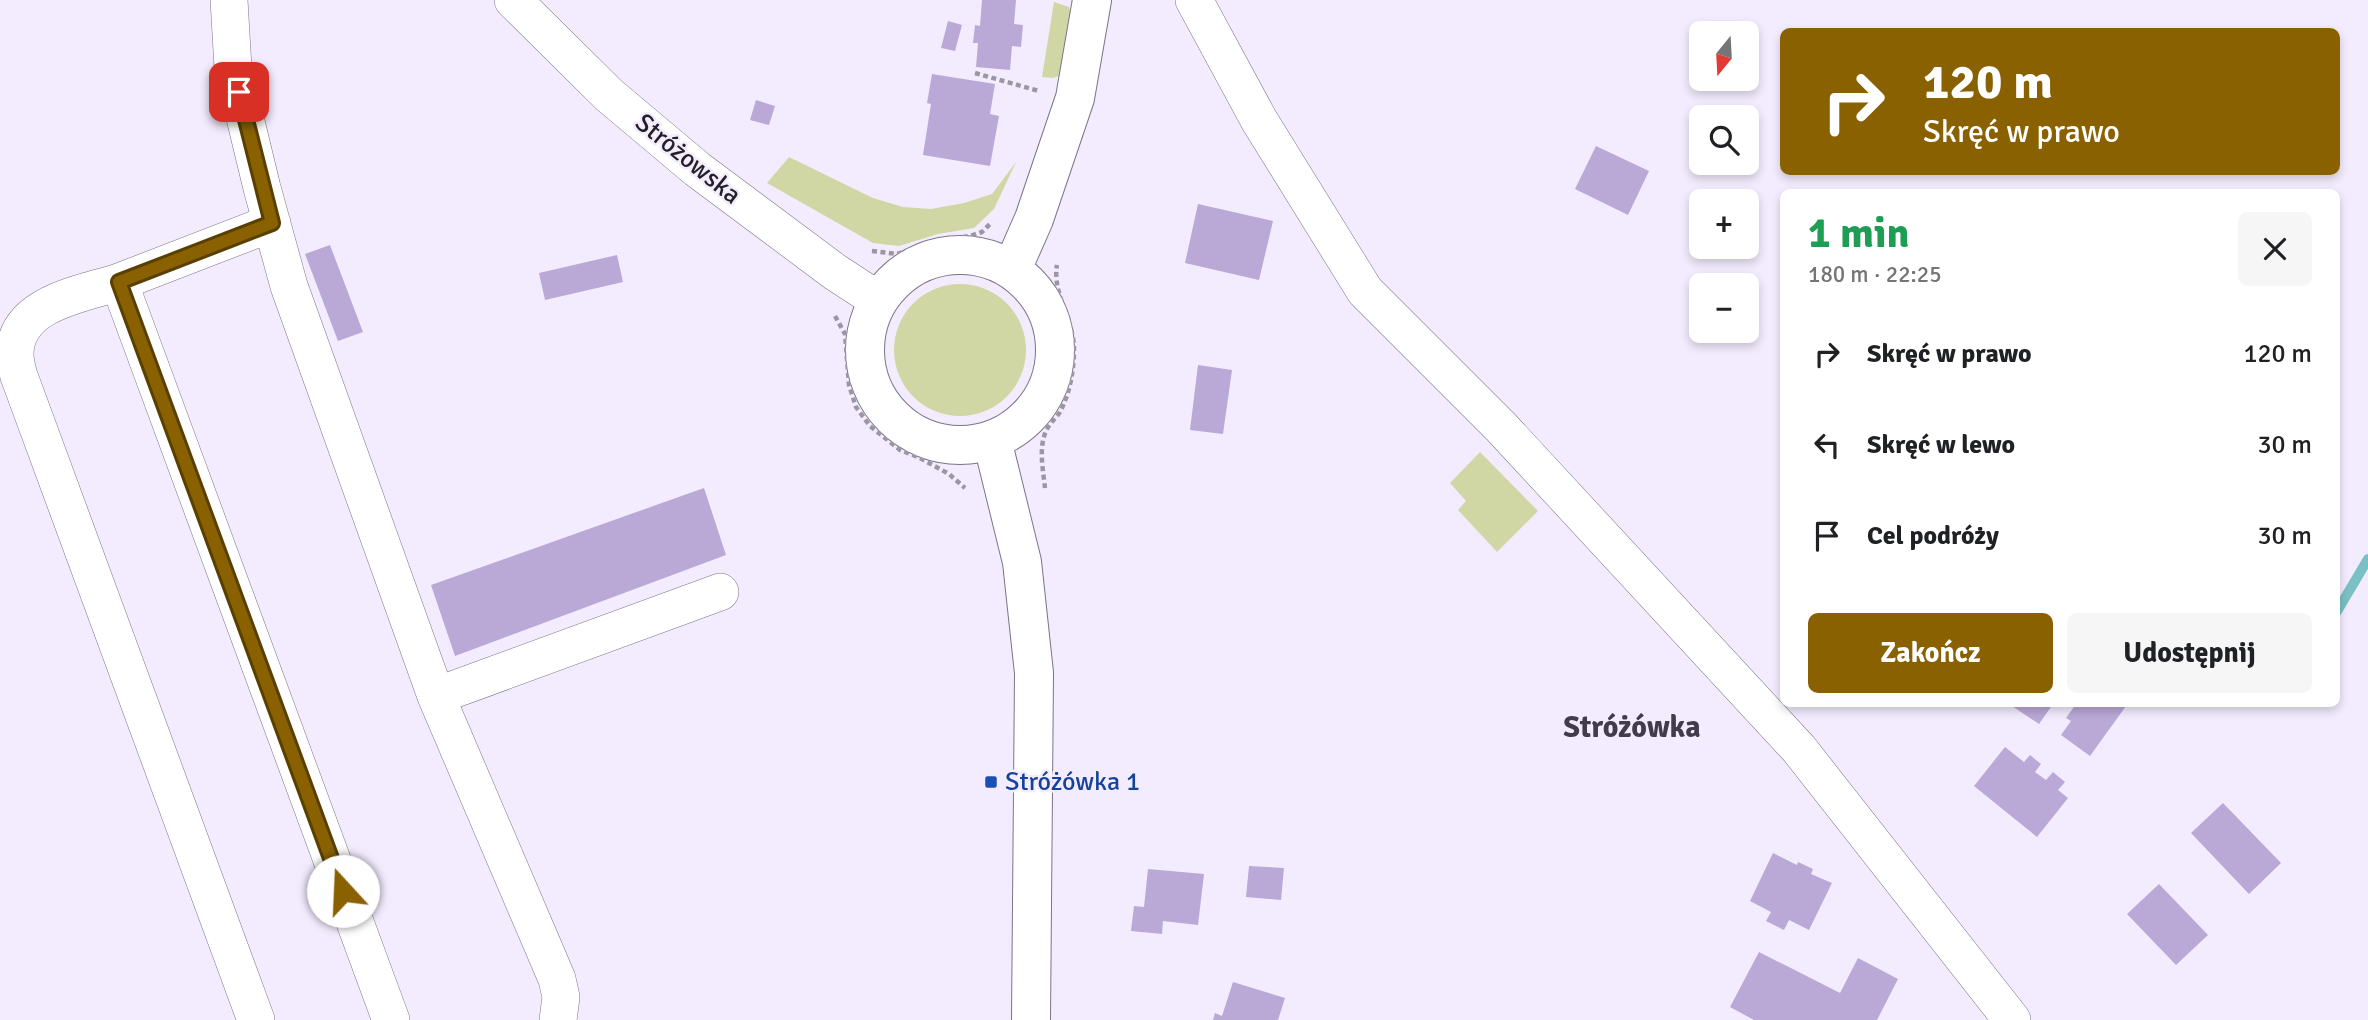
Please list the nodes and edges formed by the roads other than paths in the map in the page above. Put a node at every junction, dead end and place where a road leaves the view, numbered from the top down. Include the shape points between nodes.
1 (229, 0) edge
2 (513, 0) edge
3 (1092, 0) edge
4 (1194, 0) edge
5 (272, 223) junction
6 (1012, 270) junction
7 (119, 282) junction
8 (878, 300) junction
9 (992, 440) junction
10 (720, 593) dead end
11 (436, 696) junction
12 (256, 1020) edge
13 (391, 1020) edge
14 (558, 1020) edge
15 (1031, 1020) edge
16 (2012, 1020) edge

1 - 5 street via 233,68
2 - 8 street, Stróżowska via 609,95 697,169
3 - 6 main road via 1075,98
4 - 16 street via 1259,120 1365,291 1501,427 1798,749
5 - 7 street
5 - 11 street via 289,286
6 - 8 main road via 977,256 939,256 904,272
6 - 9 main road via 1038,294 1053,326 1056,361 1045,395 1023,422
7 - 12 street via 46,306 32,316 18,338 19,376
7 - 13 street
8 - 9 main road via 865,336 868,375 886,410 916,435 953,445
9 - 15 main road via 1022,562 1034,673
10 - 11 street
11 - 14 street via 557,979 561,997

